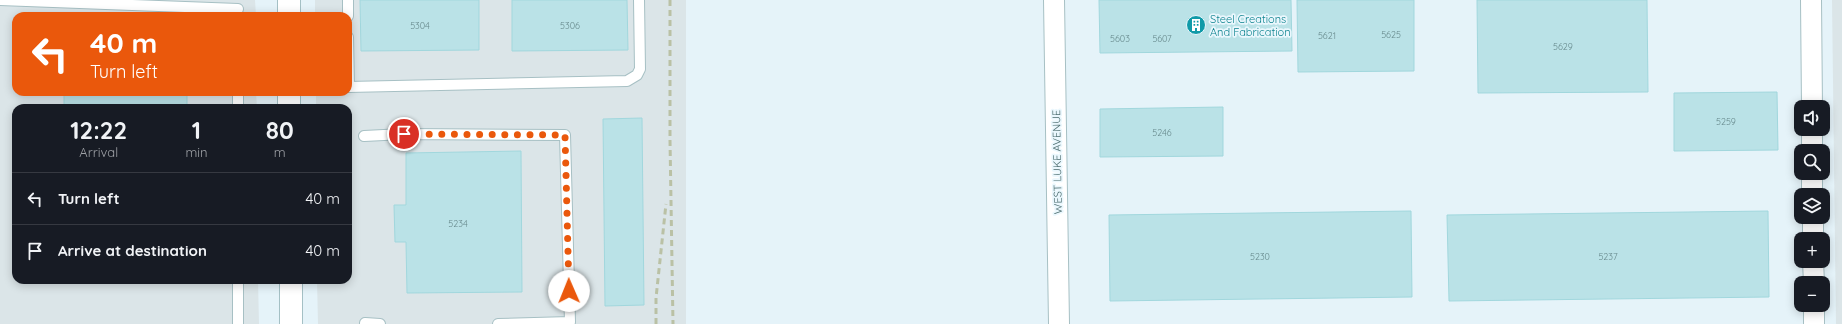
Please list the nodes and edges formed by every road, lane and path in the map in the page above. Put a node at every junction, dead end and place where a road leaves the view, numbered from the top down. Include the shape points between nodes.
1 (0, 0) edge
2 (288, 0) edge
3 (348, 0) edge
4 (639, 0) edge
5 (1054, 0) edge
6 (1811, 0) edge
7 (238, 8) edge
8 (289, 12) edge
9 (348, 12) edge
10 (352, 87) edge
11 (1812, 100) edge
12 (364, 136) dead end
13 (238, 284) edge
14 (291, 284) edge
15 (1814, 312) edge
16 (365, 323) dead end
17 (238, 324) edge
18 (291, 324) edge
19 (380, 324) edge
20 (498, 324) edge
21 (1059, 324) edge
22 (1814, 324) edge

1 - 7 lane
2 - 8 street
3 - 9 lane
4 - 10 lane via 640,69 637,75 627,81
5 - 21 street, WEST LUKE AVENUE
6 - 11 street
12 - 20 lane via 565,135 570,322
13 - 17 lane
14 - 18 street
15 - 22 street
16 - 19 lane

